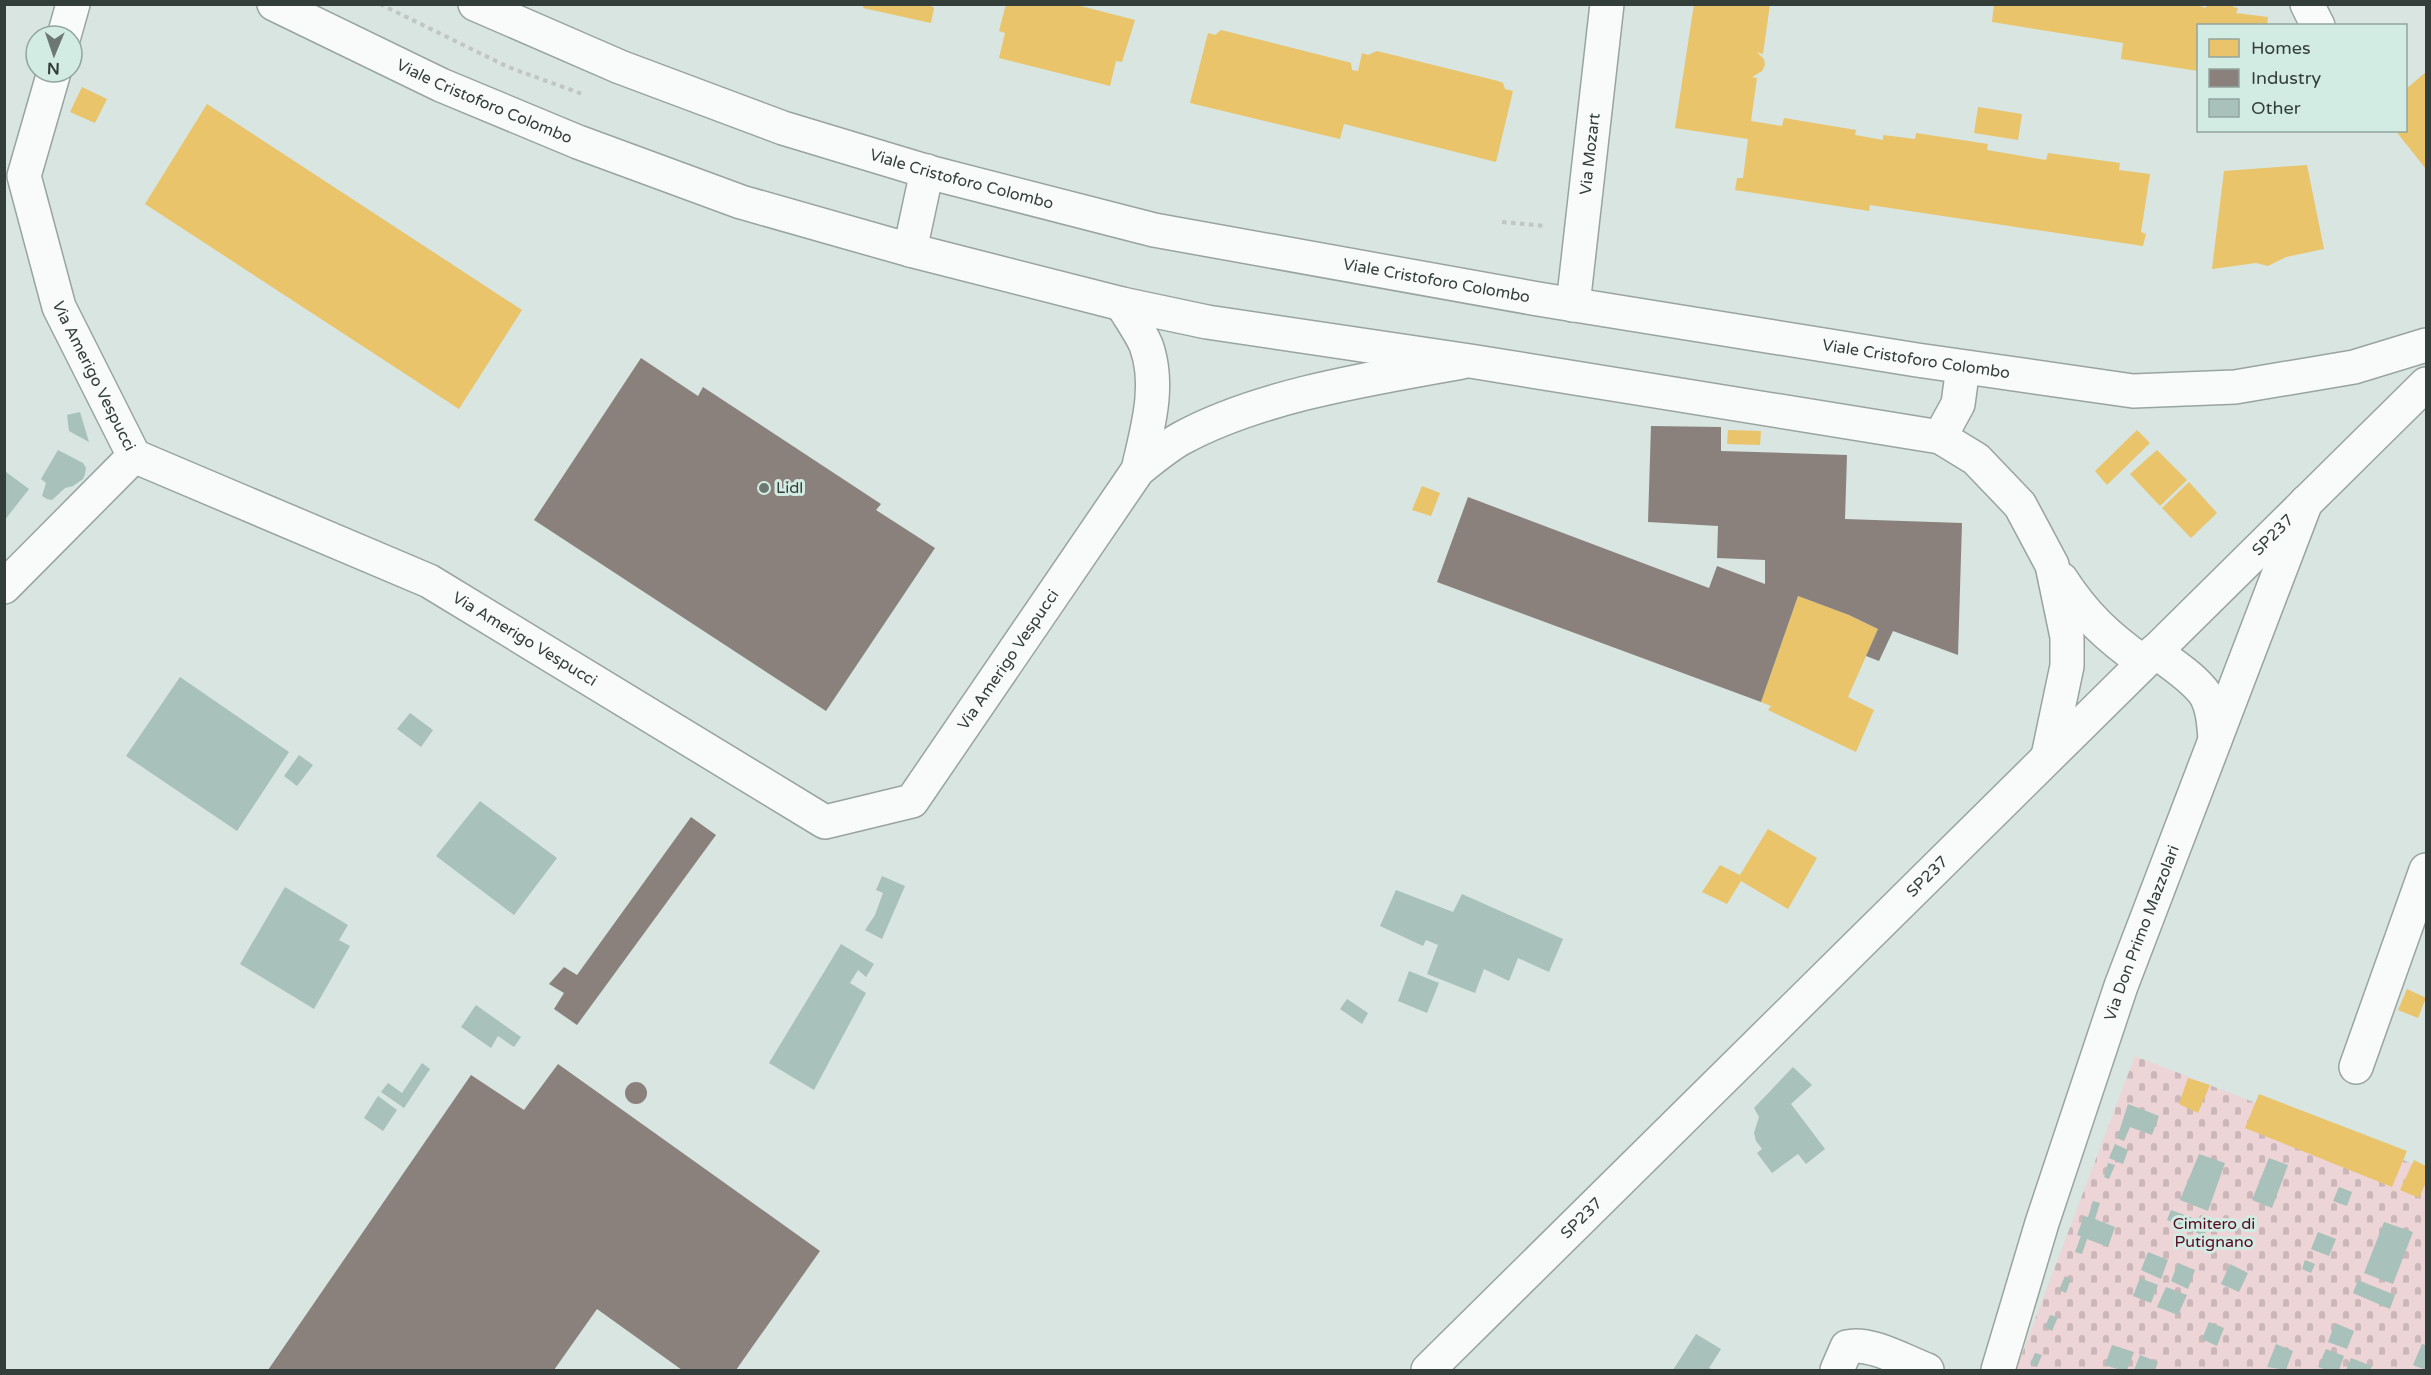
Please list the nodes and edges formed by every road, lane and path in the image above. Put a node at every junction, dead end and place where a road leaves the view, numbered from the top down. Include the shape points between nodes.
1 (73, 4) edge
2 (274, 4) edge
3 (1607, 4) edge
4 (2307, 4) edge
5 (482, 6) edge
6 (67, 24) edge
7 (2317, 24) edge
8 (51, 84) edge
9 (927, 171) junction
10 (1502, 222) dead end
11 (1581, 230) junction
12 (910, 250) junction
13 (1122, 304) junction
14 (1573, 305) junction
15 (2427, 345) edge
16 (1470, 361) junction
17 (1963, 367) junction
18 (2427, 384) edge
19 (1940, 437) junction
20 (134, 456) junction
21 (1138, 470) junction
22 (2306, 502) junction
23 (2052, 565) junction
24 (4, 587) edge
25 (2149, 656) junction
26 (2215, 740) junction
27 (2048, 756) junction
28 (2427, 870) edge
29 (2356, 1066) dead end
30 (1428, 1371) edge
31 (1837, 1371) edge
32 (1927, 1371) edge
33 (1998, 1371) edge

1 - 6 main road
2 - 12 main road, Viale Cristoforo Colombo via 441,85 578,142 741,202
3 - 11 main road, Via Mozart
4 - 7 main road
5 - 9 main road, Viale Cristoforo Colombo via 620,67 783,128
8 - 20 main road, Via Amerigo Vespucci via 24,176 59,307
9 - 12 main road
9 - 14 main road, Viale Cristoforo Colombo via 1154,230
10 - 11 path
11 - 14 main road, Via Mozart
12 - 13 main road, Viale Cristoforo Colombo
13 - 16 main road, Viale Cristoforo Colombo via 1207,321
13 - 21 main road, Via Amerigo Vespucci via 1145,345 1153,375 1152,406
14 - 17 main road, Viale Cristoforo Colombo
15 - 17 main road, Viale Cristoforo Colombo via 2354,367 2235,387 2133,391
16 - 19 main road, Viale Cristoforo Colombo
16 - 21 main road, Via Amerigo Vespucci via 1367,379 1229,416 1181,438
17 - 19 main road via 1958,404
18 - 22 main road, SP237 / SP237
19 - 23 main road, Viale Cristoforo Colombo via 1976,459 2020,505
20 - 21 main road, Via Amerigo Vespucci via 429,581 825,822 912,801
20 - 24 main road
22 - 25 main road, SP237 / SP237
22 - 26 main road, Via Don Primo Mazzolari
23 - 25 main road, Viale Cristoforo Colombo via 2103,632
23 - 27 main road, Viale Cristoforo Colombo via 2067,637 2067,666
25 - 26 main road, Viale Cristoforo Colombo via 2191,680 2205,695
25 - 27 main road, SP237 / SP237
26 - 33 main road, Via Don Primo Mazzolari via 2121,987 2042,1222
27 - 30 main road, SP237 / SP237
28 - 29 main road
31 - 32 main road via 1846,1347 1856,1344

